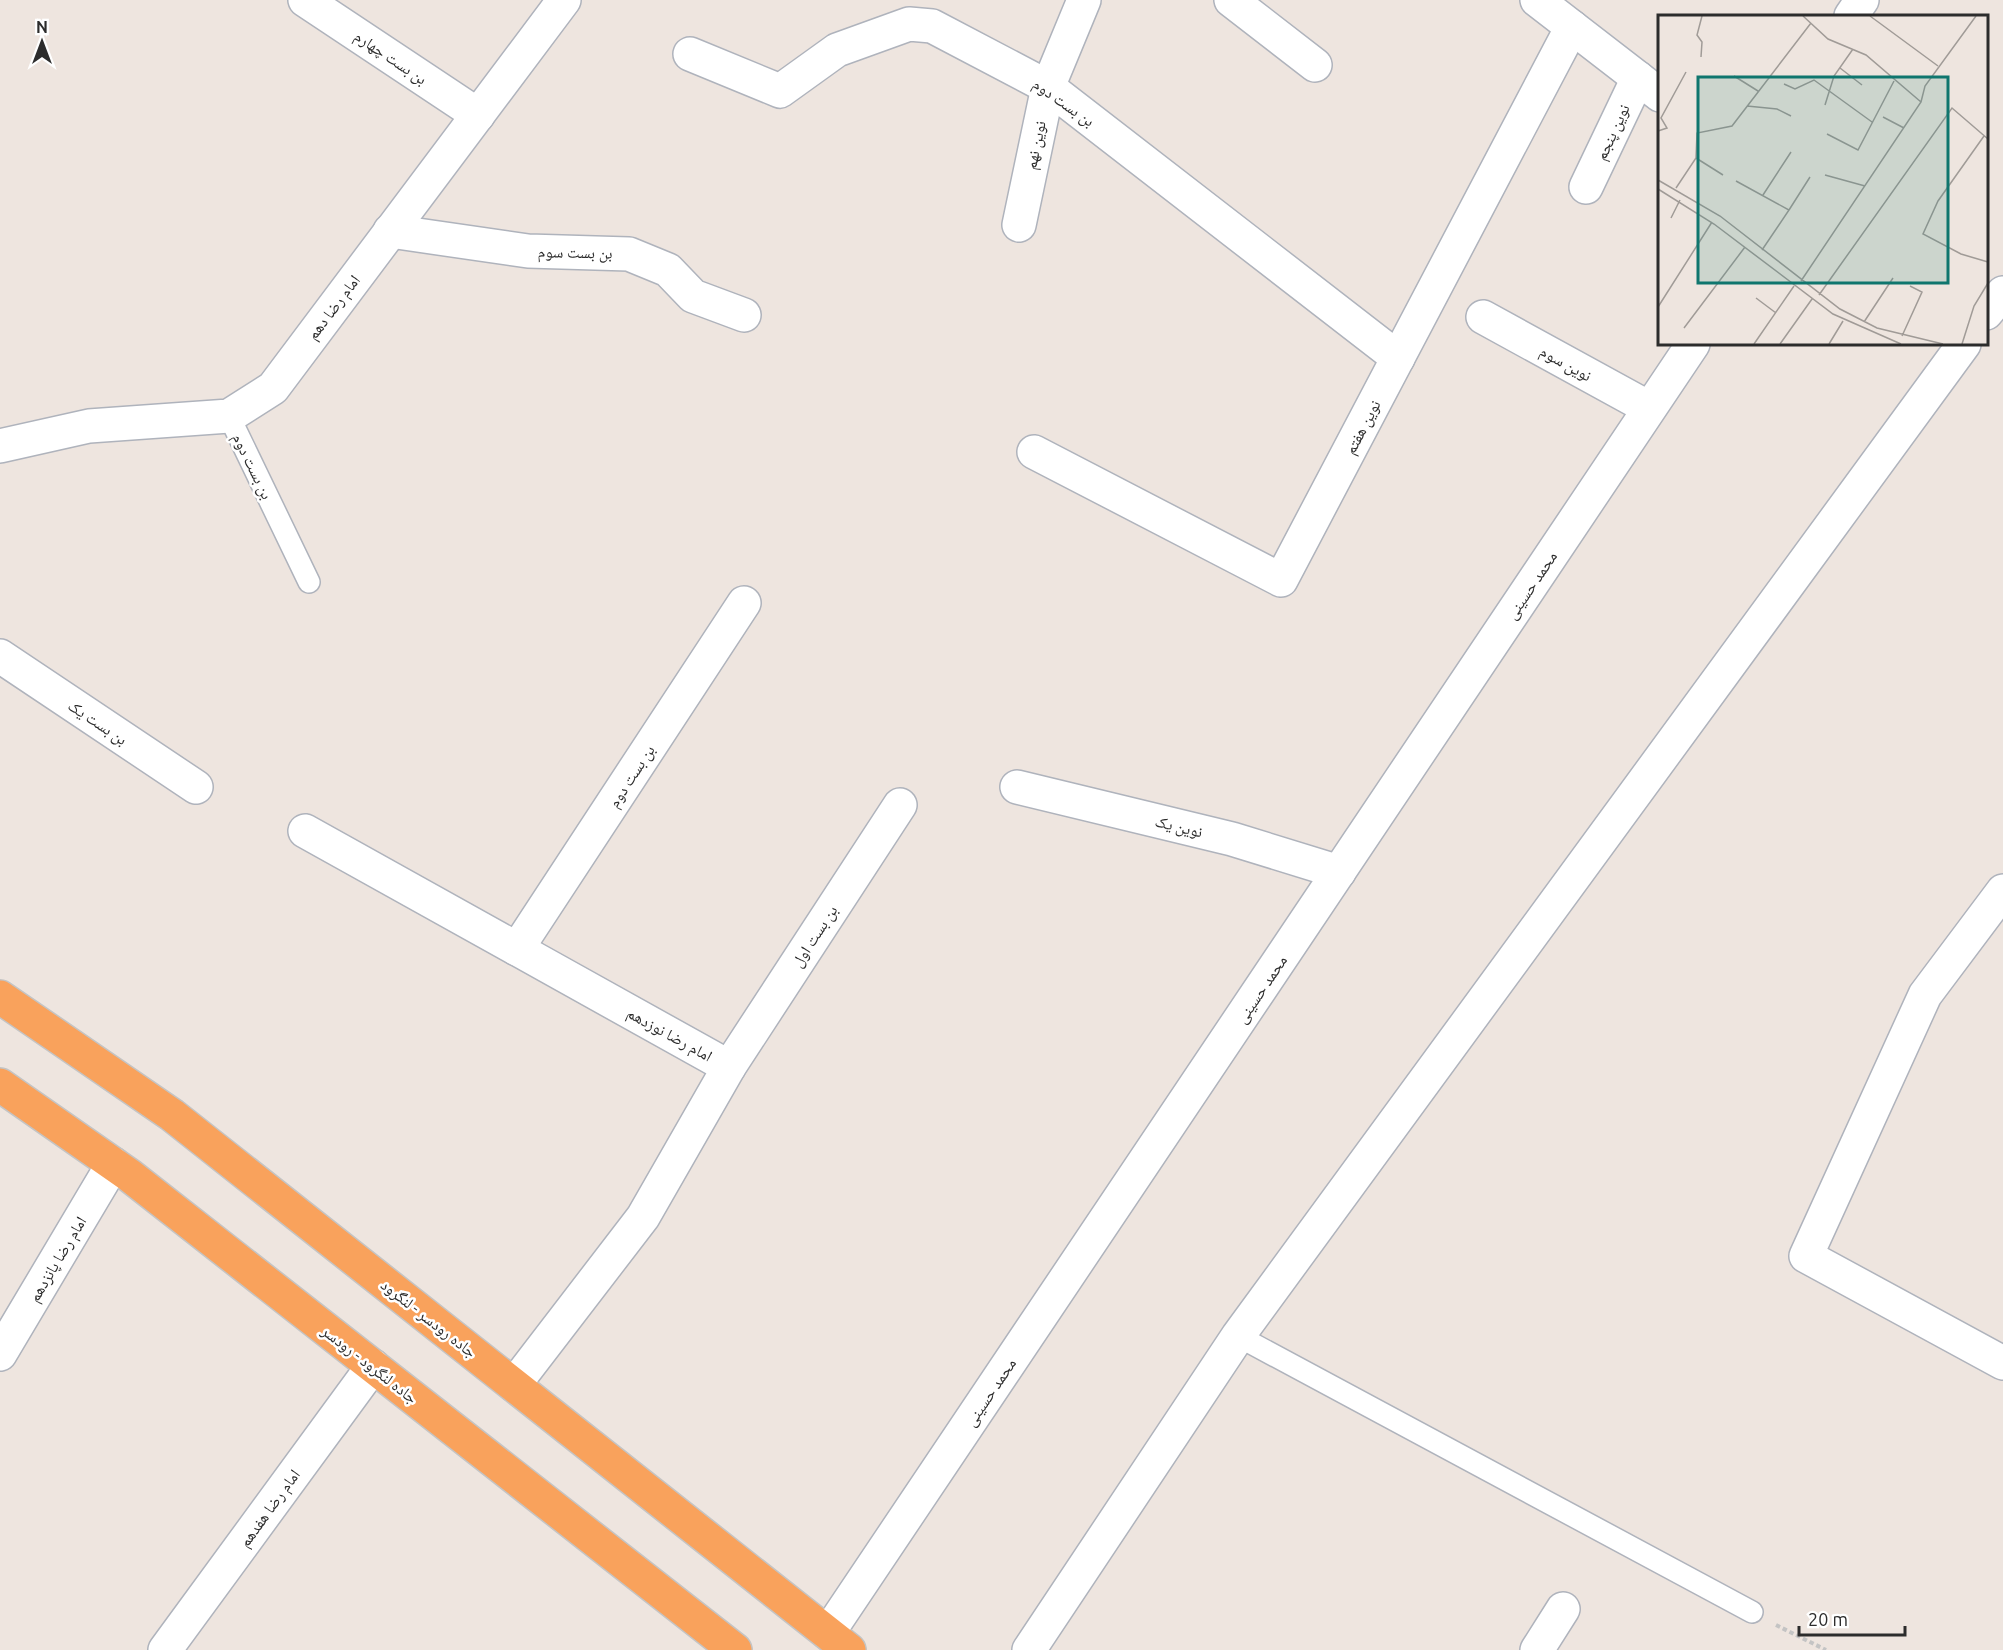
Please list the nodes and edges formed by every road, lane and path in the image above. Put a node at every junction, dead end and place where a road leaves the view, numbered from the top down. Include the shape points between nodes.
1 (305, 0) edge
2 (564, 0) edge
3 (1084, 0) edge
4 (1231, 0) edge
5 (1537, 0) edge
6 (1862, 0) edge
7 (1852, 15) edge
8 (1572, 27) junction
9 (690, 54) dead end
10 (1315, 65) dead end
11 (1649, 86) edge
12 (1047, 87) junction
13 (478, 115) junction
14 (1587, 187) dead end
15 (1019, 225) dead end
16 (390, 231) junction
17 (2003, 293) edge
18 (1988, 311) edge
19 (744, 315) dead end
20 (1484, 317) dead end
21 (1692, 345) edge
22 (1963, 345) edge
23 (1398, 358) junction
24 (1650, 408) junction
25 (229, 416) junction
26 (0, 446) edge
27 (1034, 452) dead end
28 (309, 582) dead end
29 (744, 603) dead end
30 (0, 656) edge
31 (196, 787) dead end
32 (1017, 787) dead end
33 (900, 805) dead end
34 (305, 831) dead end
35 (1339, 872) junction
36 (2003, 891) edge
37 (518, 949) junction
38 (0, 997) edge
39 (729, 1067) junction
40 (0, 1085) edge
41 (113, 1164) junction
42 (1238, 1336) junction
43 (0, 1354) edge
44 (2003, 1363) edge
45 (373, 1366) junction
46 (514, 1385) junction
47 (1563, 1609) dead end
48 (1752, 1612) joint
49 (838, 1642) edge
50 (165, 1650) edge
51 (735, 1650) edge
52 (1029, 1650) edge
53 (1537, 1650) edge
54 (1826, 1650) edge

1 - 13 street, بن بست چهارم
2 - 13 street, امام رضا دهم
3 - 12 street, نوین نهم
4 - 10 street
5 - 8 street
6 - 7 street
8 - 11 street
8 - 23 street, نوین هفتم
9 - 12 street, بن بست دوم via 780,91 837,50 909,24 932,26
11 - 14 street, نوین پنجم
12 - 15 street, نوین نهم
12 - 23 street, بن بست دوم
13 - 16 street, امام رضا دهم
16 - 19 street, بن بست سوم via 528,251 629,254 668,270 693,296
16 - 25 street, امام رضا دهم via 273,388
17 - 18 street
20 - 24 street, نوین سوم
21 - 24 street, محمد حسینی
22 - 42 street
23 - 27 street, نوین هفتم via 1281,580
24 - 35 street, محمد حسینی
25 - 26 street, امام رضا دهم via 89,426
25 - 28 lane, بن بست دوم
29 - 37 street, بن بست دوم
30 - 31 street, بن بست یک
32 - 35 street, نوین یک via 1232,839
33 - 39 street, بن بست اول
34 - 37 street, امام رضا نوزدهم
35 - 49 street, محمد حسینی
36 - 44 street via 1925,995 1806,1256
37 - 39 street, امام رضا نوزدهم
38 - 46 highway, جاده رودسر - لنگرود via 172,1115
39 - 46 street, امام رضا نوزدهم via 643,1218
40 - 41 highway, جاده لنگرود - رودسر
41 - 43 street, امام رضا پانزدهم
41 - 45 highway, جاده لنگرود - رودسر
42 - 48 lane
42 - 52 street
45 - 50 street, امام رضا هفدهم
45 - 51 highway, جاده لنگرود - رودسر
46 - 49 highway, جاده رودسر - لنگرود
47 - 53 street
48 - 54 path

